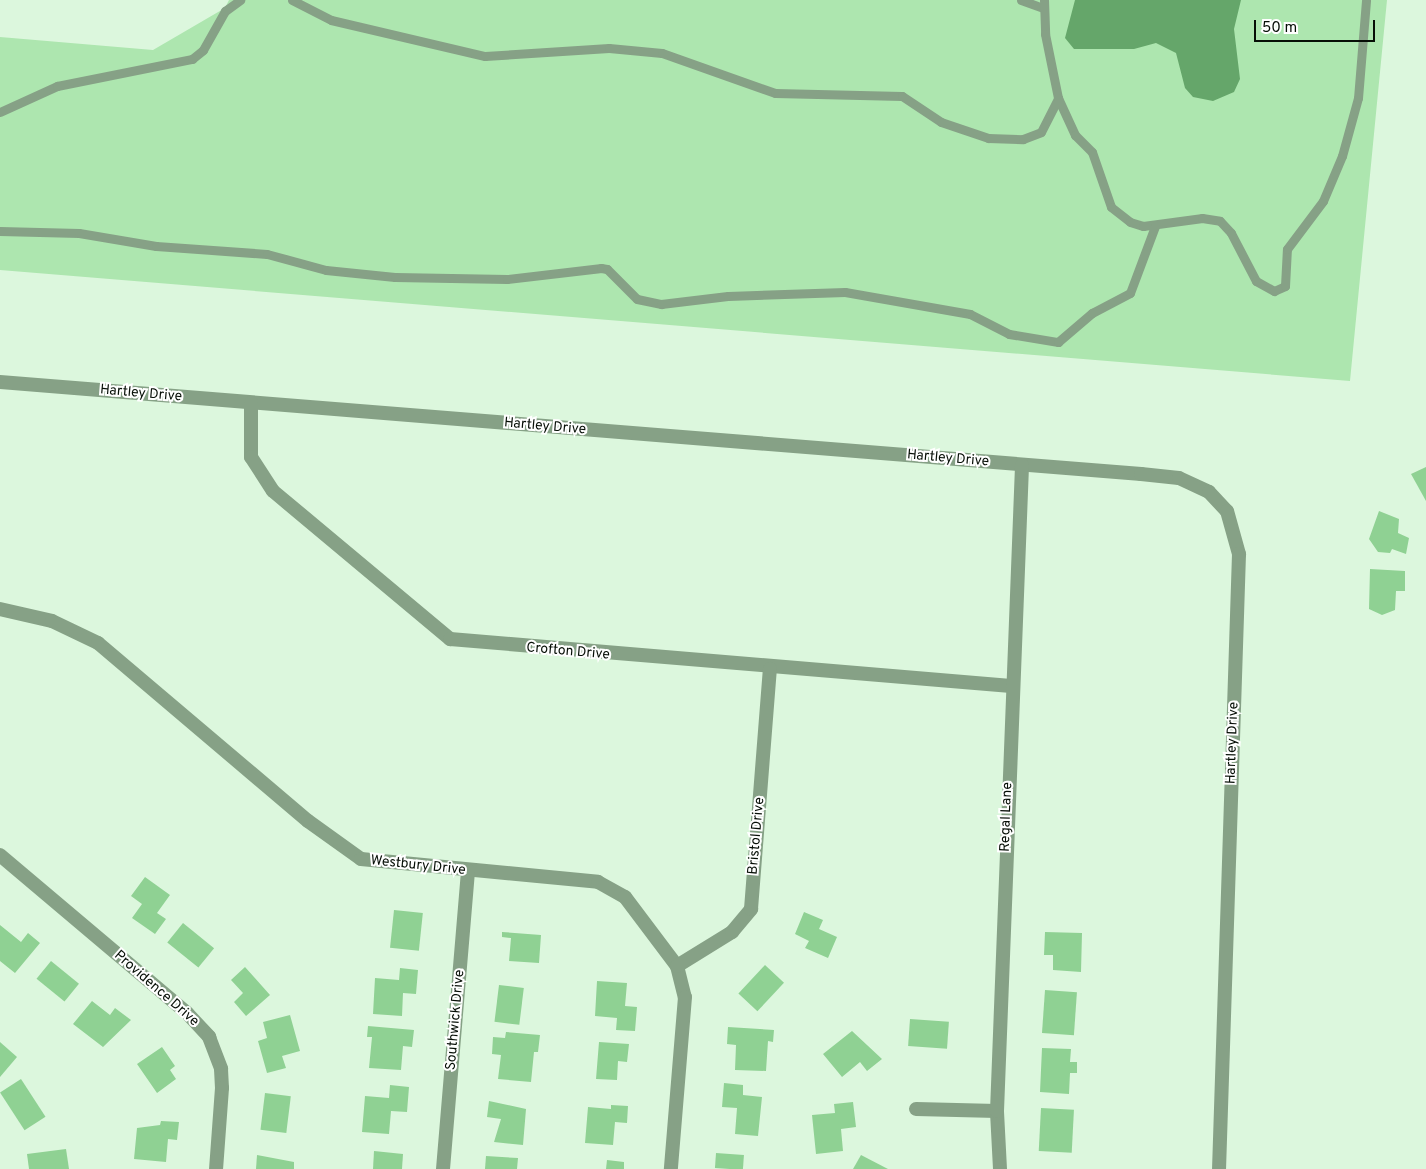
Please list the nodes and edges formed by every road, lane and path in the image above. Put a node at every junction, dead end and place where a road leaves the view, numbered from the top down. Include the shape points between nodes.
1 (240, 0) edge
2 (292, 0) edge
3 (1021, 0) edge
4 (1366, 0) edge
5 (1044, 4) edge
6 (1058, 98) junction
7 (0, 112) edge
8 (1155, 226) junction
9 (0, 231) edge
10 (0, 382) edge
11 (251, 403) junction
12 (1022, 465) junction
13 (0, 609) edge
14 (770, 669) junction
15 (1011, 686) junction
16 (0, 855) edge
17 (468, 871) junction
18 (677, 966) junction
19 (916, 1109) dead end
20 (997, 1112) junction
21 (216, 1169) edge
22 (443, 1169) edge
23 (671, 1169) edge
24 (1000, 1169) edge
25 (1219, 1169) edge

1 - 7 lane via 225,11 203,50 192,59 57,86
2 - 6 lane via 339,22 416,43 463,48 485,56 608,48 662,53 775,93 902,96 941,122 964,133 988,138 1023,139 1041,132
3 - 5 lane
4 - 8 lane via 1358,98 1342,156 1323,201 1287,249 1285,286 1274,291 1256,281 1231,233 1220,221 1202,218
5 - 6 lane
6 - 8 lane via 1076,135 1092,152 1111,207 1130,222
8 - 9 lane via 1130,293 1092,313 1058,342 1009,334 970,314 845,292 728,296 661,304 637,299 608,269 601,268 508,279 395,277 326,270 285,256 248,251 156,246 79,233
10 - 11 street, Hartley Drive
11 - 12 street, Hartley Drive
11 - 14 street, Crofton Drive via 251,457 273,491 450,640
12 - 15 street, Regal Lane
12 - 25 street, Hartley Drive via 1179,478 1209,492 1222,503 1237,535
13 - 17 street, Westbury Drive via 52,620 98,643 345,850 374,862
14 - 15 street, Crofton Drive
14 - 18 street, Bristol Drive via 751,909 732,932
15 - 20 street, Regal Lane
16 - 21 street, Providence Drive via 187,1013 209,1037 221,1078
17 - 18 street, Westbury Drive via 598,882 613,888 635,906
17 - 22 street, Southwick Drive
18 - 23 street, Westbury Drive via 685,997
19 - 20 street
20 - 24 street, Regal Lane

